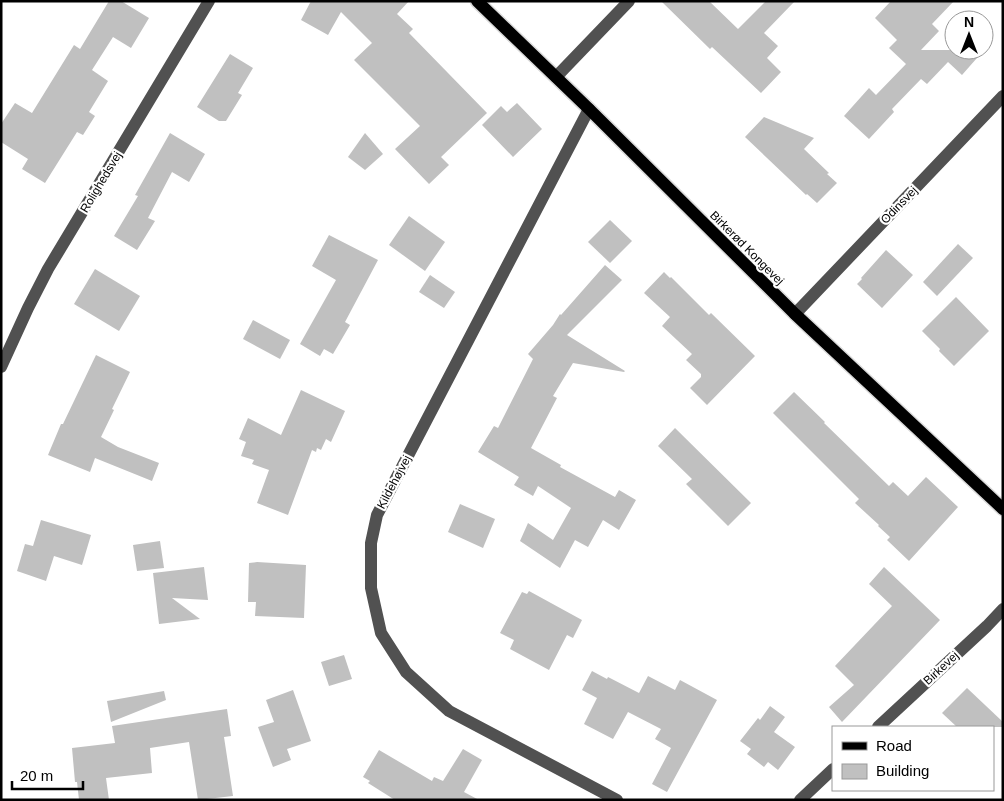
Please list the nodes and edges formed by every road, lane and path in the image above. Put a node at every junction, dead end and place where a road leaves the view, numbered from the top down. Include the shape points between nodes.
1 (209, 1) edge
2 (477, 1) edge
3 (629, 1) edge
4 (556, 77) junction
5 (1003, 96) edge
6 (588, 109) junction
7 (795, 314) junction
8 (1, 367) edge
9 (1003, 509) edge
10 (1003, 609) edge
11 (879, 726) edge
12 (832, 770) edge
13 (617, 800) edge
14 (800, 800) edge

1 - 8 street, Rolighedsvej via 48,269
2 - 4 main road, Birkerød Kongevej
3 - 4 street
4 - 6 main road, Birkerød Kongevej
5 - 7 street, Odinsvej
6 - 7 main road, Birkerød Kongevej
6 - 13 street, Kildehøjvej via 377,515 371,543 371,588 381,633 406,672 449,711
7 - 9 main road, Birkerød Kongevej
10 - 11 street, Birkevej
12 - 14 street

